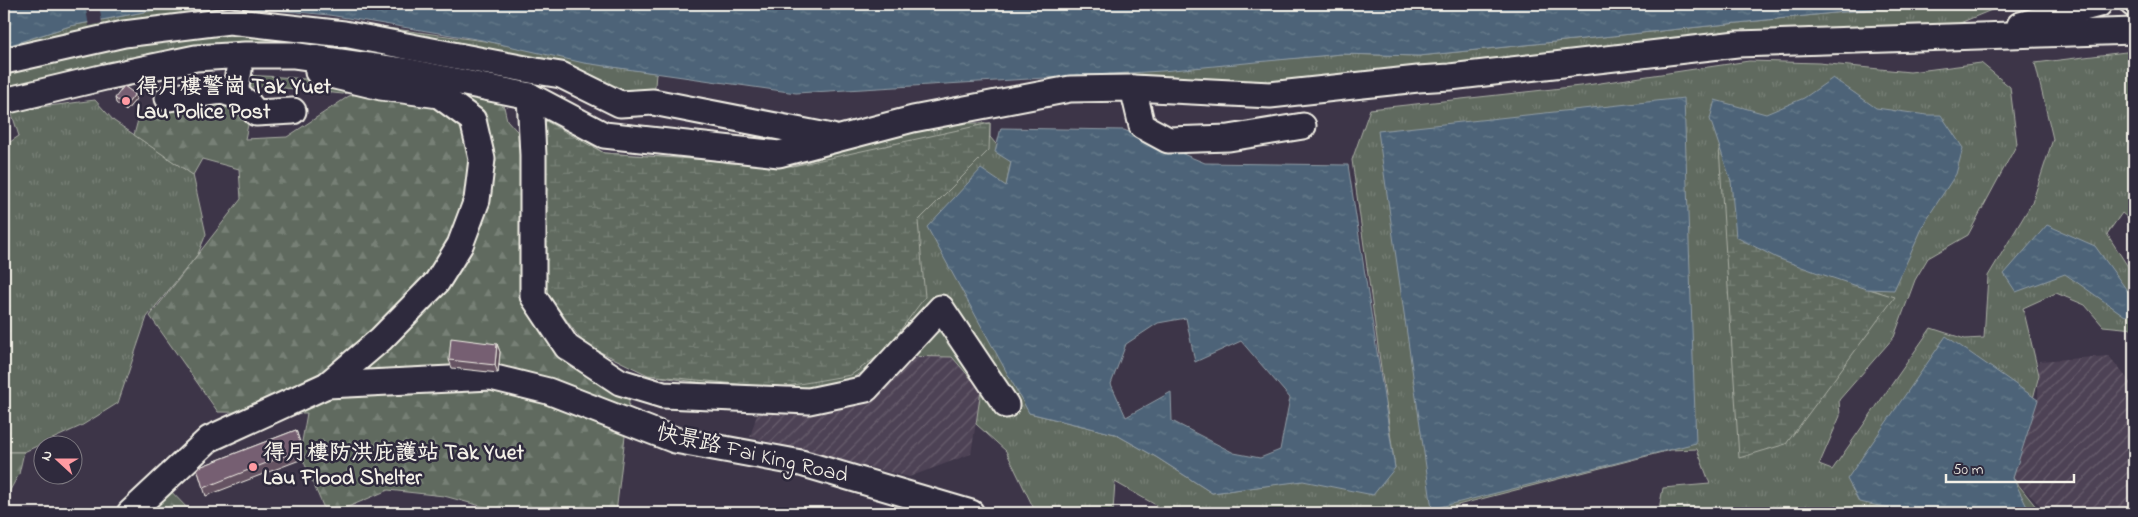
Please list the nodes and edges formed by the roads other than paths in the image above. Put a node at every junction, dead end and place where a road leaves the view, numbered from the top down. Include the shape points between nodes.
1 (2099, 4) edge
2 (2134, 31) edge
3 (1979, 36) junction
4 (4, 61) edge
5 (239, 70) junction
6 (105, 77) junction
7 (1133, 88) junction
8 (237, 96) junction
9 (530, 96) junction
10 (168, 98) dead end
11 (4, 101) edge
12 (293, 111) dead end
13 (1303, 126) dead end
14 (840, 138) junction
15 (328, 386) junction
16 (1006, 405) dead end
17 (130, 513) edge
18 (971, 513) edge

1 - 3 street
2 - 3 street
3 - 7 street via 1737,44 1270,95
4 - 14 street via 124,34 229,21 344,34 536,70 561,75 620,104 653,102
5 - 6 street via 188,73 106,88
5 - 8 street
5 - 15 street via 319,72 381,87 439,94 473,120 482,160 477,200 460,245 437,282 381,339
6 - 9 street via 196,58 293,55 406,70
6 - 11 street
7 - 13 street via 1142,126 1168,140 1229,138
7 - 14 street via 1070,89 913,119
8 - 10 street via 222,91
8 - 12 street via 256,114
9 - 14 street via 604,135 778,154
9 - 16 street via 533,296 567,347 620,382 663,395 809,401 866,389 941,308
15 - 17 street via 209,439
15 - 18 street, 快景路 Fai King Road via 491,377 548,391 675,440 801,463

